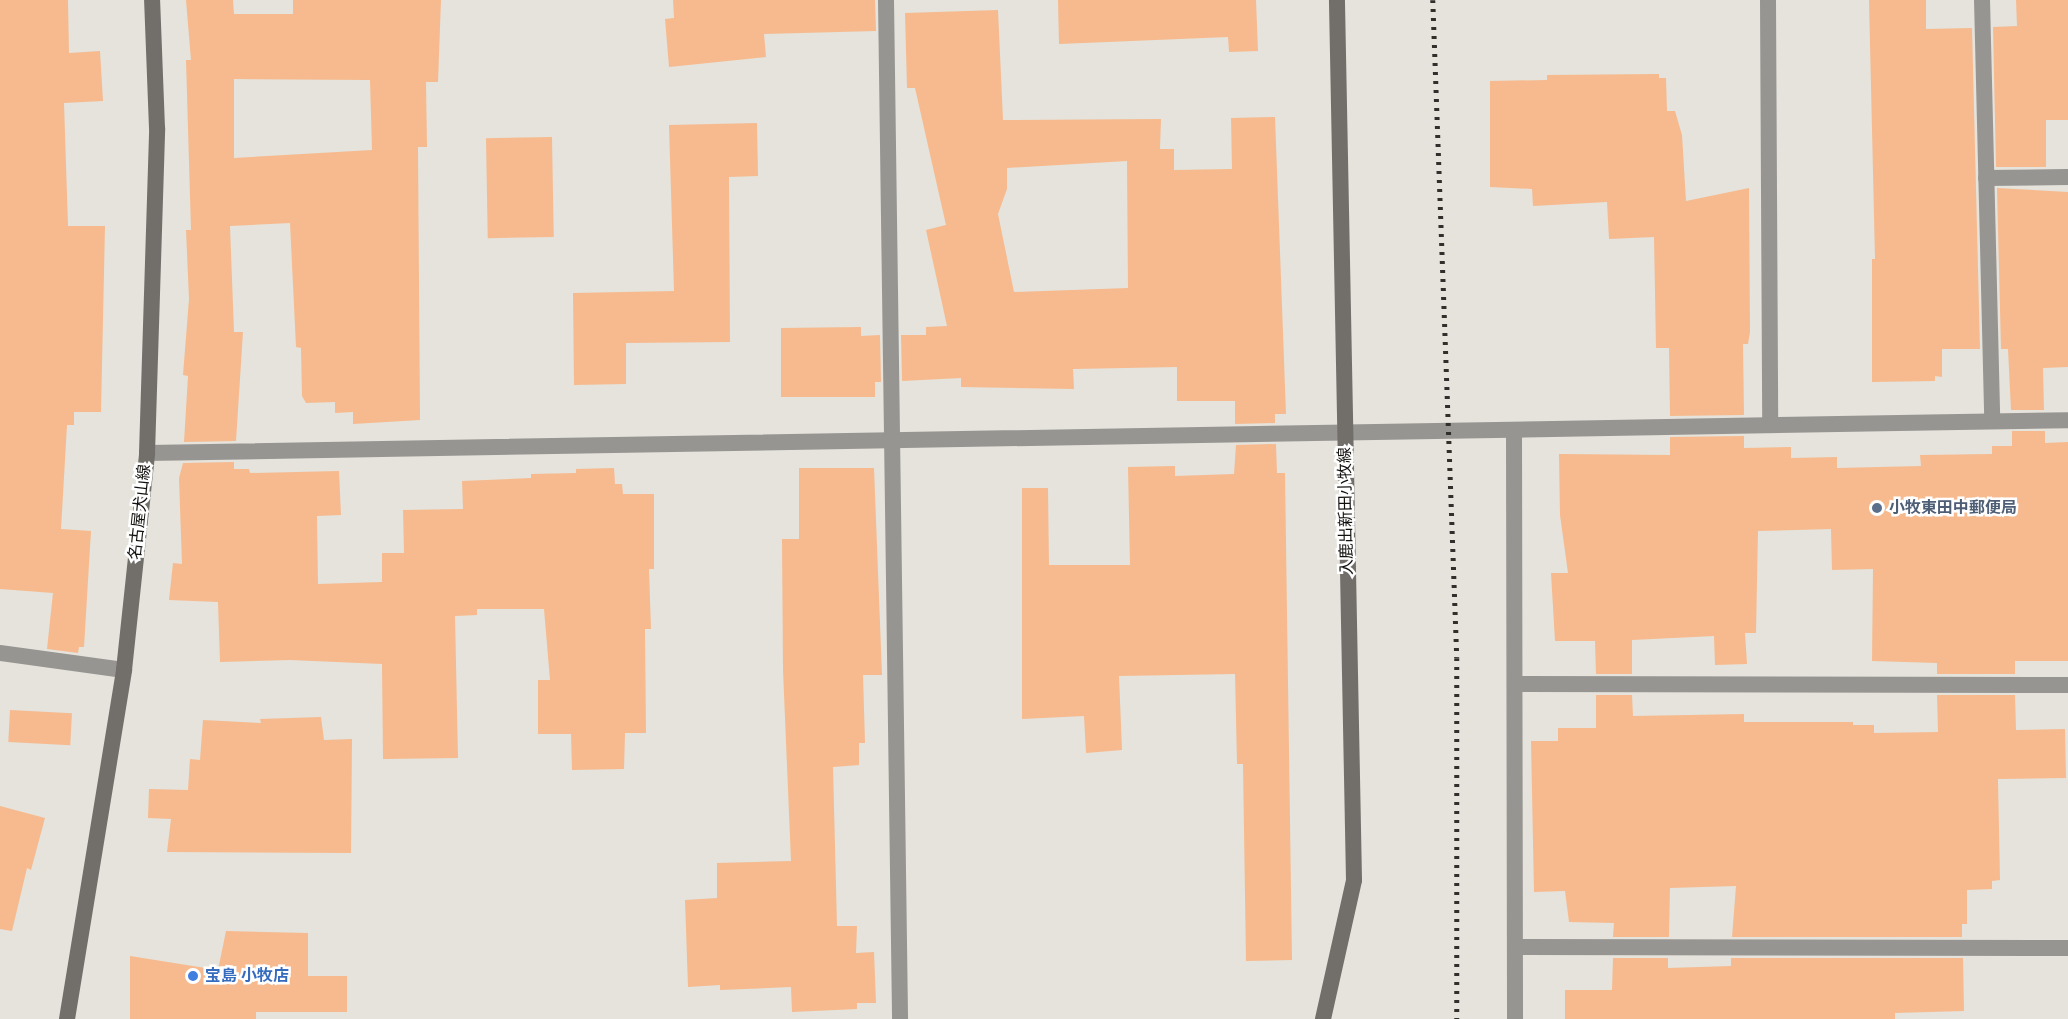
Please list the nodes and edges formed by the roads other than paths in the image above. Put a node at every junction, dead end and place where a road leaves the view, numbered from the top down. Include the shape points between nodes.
1 (152, 0) edge
2 (886, 0) edge
3 (1337, 0) edge
4 (1768, 0) edge
5 (1982, 0) edge
6 (2068, 177) edge
7 (1986, 178) junction
8 (2068, 420) edge
9 (1992, 421) junction
10 (1770, 425) junction
11 (1514, 431) junction
12 (1344, 433) junction
13 (894, 439) junction
14 (147, 453) junction
15 (0, 653) edge
16 (124, 669) junction
17 (1515, 684) junction
18 (2068, 686) edge
19 (1516, 947) junction
20 (2068, 948) edge
21 (67, 1019) edge
22 (900, 1019) edge
23 (1323, 1019) edge
24 (1515, 1019) edge

1 - 14 main road, 名古屋犬山線 via 157,128
2 - 13 street
3 - 12 main road, 入鹿出新田小牧線
4 - 10 street
5 - 7 street
6 - 7 street
7 - 9 street
8 - 9 street
9 - 10 street
10 - 11 street
11 - 12 street
11 - 17 street
12 - 13 street
12 - 23 main road, 入鹿出新田小牧線 via 1354,880
13 - 14 street
13 - 22 street
14 - 16 main road, 名古屋犬山線
15 - 16 street
16 - 21 main road, 名古屋犬山線
17 - 18 street
17 - 19 street
19 - 20 street
19 - 24 street

